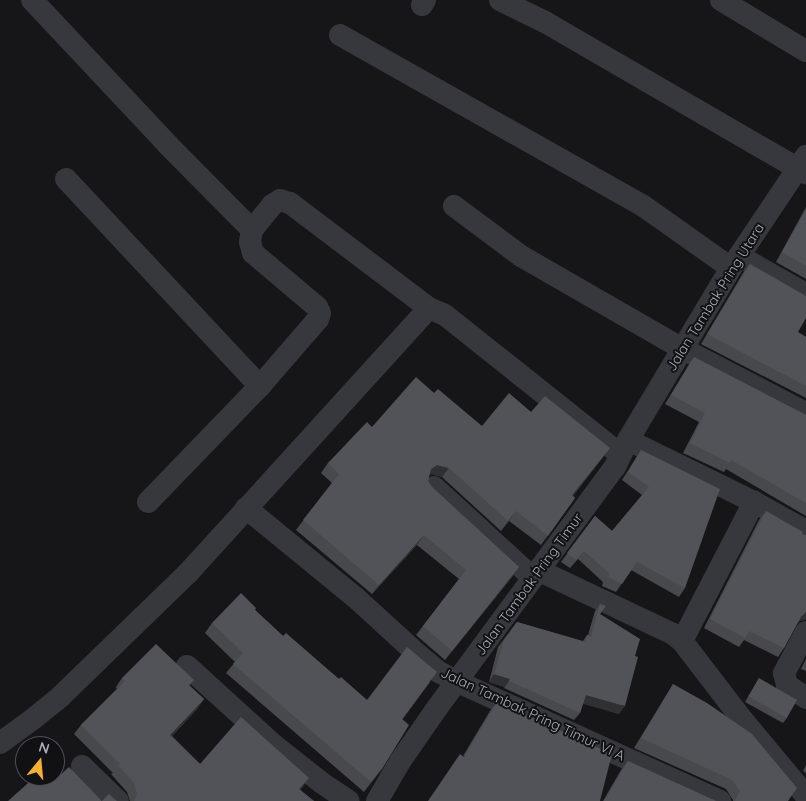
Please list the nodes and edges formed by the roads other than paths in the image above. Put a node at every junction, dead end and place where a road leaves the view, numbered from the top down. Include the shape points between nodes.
1 (32, 0) edge
2 (500, 0) edge
3 (721, 0) edge
4 (340, 35) dead end
5 (806, 51) edge
6 (803, 166) edge
7 (66, 179) dead end
8 (454, 206) dead end
9 (252, 230) junction
10 (735, 262) junction
11 (806, 294) edge
12 (429, 308) junction
13 (683, 349) junction
14 (260, 386) junction
15 (806, 413) edge
16 (624, 447) junction
17 (434, 487) edge
18 (148, 502) dead end
19 (754, 502) junction
20 (246, 508) junction
21 (806, 531) edge
22 (536, 575) junction
23 (806, 632) edge
24 (682, 641) junction
25 (186, 666) dead end
26 (458, 682) junction
27 (806, 698) edge
28 (0, 743) edge
29 (82, 766) dead end
30 (806, 796) edge
31 (118, 801) edge
32 (349, 801) edge
33 (377, 801) edge
34 (720, 801) edge

1 - 9 street
2 - 6 street
3 - 5 street
4 - 10 street via 642,205
6 - 10 street, Jalan Tambak Pring Utara
7 - 14 street
8 - 13 street via 521,256
9 - 12 street via 272,205 280,200 290,203
9 - 14 street via 252,253 317,307 320,313
10 - 11 street
10 - 13 street, Jalan Tambak Pring Utara
12 - 16 street via 445,315
12 - 20 street
13 - 15 street
13 - 16 street, Jalan Tambak Pring Utara
14 - 18 street
16 - 19 street
16 - 22 street, Jalan Tambak Pring Timur via 615,467
17 - 22 street
19 - 21 street
19 - 24 street
20 - 26 street, Jalan Tambak Pring Timur VI A via 356,598 416,654
20 - 28 street via 188,573 123,637 34,719
22 - 24 street
22 - 26 street, Jalan Tambak Pring Timur
23 - 27 street via 784,673 787,686
24 - 30 street
25 - 32 street via 275,746
26 - 33 street, Jalan Tambak Pring Timur via 401,760
26 - 34 street, Jalan Tambak Pring Timur VI A
29 - 31 street

